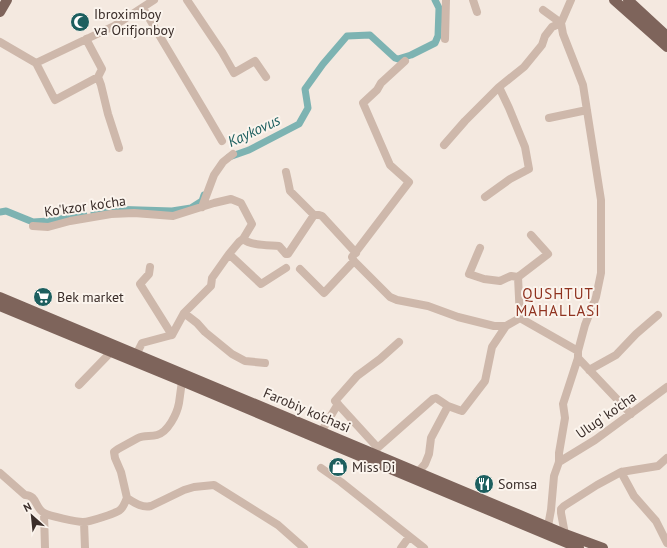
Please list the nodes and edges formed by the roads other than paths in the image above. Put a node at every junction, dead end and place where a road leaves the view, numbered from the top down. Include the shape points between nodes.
1 (7, 0) edge
2 (154, 0) edge
3 (187, 0) edge
4 (446, 0) edge
5 (473, 0) edge
6 (571, 0) edge
7 (614, 0) edge
8 (628, 0) edge
9 (143, 8) junction
10 (543, 10) dead end
11 (0, 12) edge
12 (477, 12) dead end
13 (561, 23) junction
14 (667, 36) edge
15 (86, 39) junction
16 (445, 39) dead end
17 (0, 42) edge
18 (667, 47) edge
19 (405, 61) dead end
20 (33, 62) junction
21 (98, 77) junction
22 (266, 77) dead end
23 (499, 87) junction
24 (587, 110) junction
25 (549, 118) dead end
26 (222, 141) dead end
27 (444, 145) dead end
28 (119, 148) dead end
29 (233, 154) dead end
30 (286, 172) dead end
31 (485, 197) dead end
32 (202, 207) junction
33 (314, 214) junction
34 (33, 226) dead end
35 (531, 235) dead end
36 (244, 239) junction
37 (480, 248) dead end
38 (229, 254) junction
39 (355, 257) junction
40 (150, 267) dead end
41 (286, 268) dead end
42 (300, 269) dead end
43 (518, 277) junction
44 (0, 297) edge
45 (0, 306) edge
46 (184, 313) junction
47 (658, 315) dead end
48 (520, 318) junction
49 (506, 326) junction
50 (172, 334) junction
51 (399, 342) dead end
52 (111, 352) junction
53 (578, 354) junction
54 (134, 357) junction
55 (265, 363) dead end
56 (589, 370) junction
57 (182, 381) junction
58 (79, 385) dead end
59 (667, 387) edge
60 (338, 404) junction
61 (448, 406) junction
62 (631, 414) junction
63 (321, 432) junction
64 (374, 450) junction
65 (667, 458) edge
66 (559, 462) junction
67 (321, 468) dead end
68 (418, 472) junction
69 (621, 472) junction
70 (0, 473) edge
71 (127, 498) junction
72 (44, 513) junction
73 (84, 522) junction
74 (548, 526) junction
75 (565, 534) junction
76 (409, 536) junction
77 (667, 544) edge
78 (45, 548) edge
79 (85, 548) edge
80 (304, 548) edge
81 (400, 548) edge
82 (424, 548) edge
83 (579, 548) edge
84 (603, 548) edge

1 - 11 main road
2 - 9 street
3 - 22 street via 234,73 255,61
4 - 16 street
5 - 12 street
6 - 13 street
7 - 18 main road
8 - 14 main road
9 - 15 street
9 - 26 street
10 - 13 street
13 - 23 street via 552,27 542,45 524,67
13 - 24 street via 583,85
15 - 20 street
15 - 21 street via 102,69
17 - 20 street
19 - 39 street via 363,103 390,165 409,182
20 - 21 street via 55,100
21 - 28 street
23 - 27 street
23 - 31 street via 525,147 529,169
24 - 25 street
24 - 53 street via 601,200 601,273
29 - 32 street via 222,162 214,175
30 - 33 street via 290,191
32 - 34 street, Ko'kzor ko'cha via 173,216 134,213 70,221 48,227
32 - 36 street, Ko'kzor ko'cha via 231,199 241,203 252,224
33 - 36 street via 288,254 280,246 247,242
33 - 39 street via 322,216
35 - 43 street via 548,254
36 - 38 street
37 - 43 street via 469,274 484,280 500,281 511,276
38 - 41 street via 261,284
38 - 46 street via 212,278 211,286
39 - 42 street via 324,293
39 - 49 street via 390,297 494,326
40 - 50 street via 149,274 140,284
43 - 48 street
44 - 54 main road, Farobiy ko'chasi
45 - 52 main road, Farobiy ko'chasi
46 - 50 street
46 - 55 street via 232,354 245,361
47 - 56 street via 616,355
48 - 49 street
48 - 53 street
49 - 61 street via 492,347 485,381 462,411
50 - 54 street via 142,343
51 - 60 street via 357,376 335,401
52 - 54 main road, Farobiy ko'chasi
52 - 58 street
53 - 56 street
53 - 66 street via 563,404 565,418
54 - 57 main road, Farobiy ko'chasi
54 - 63 main road, Farobiy ko'chasi
56 - 62 street
57 - 71 street via 179,404 165,430 156,436 141,436 114,452
57 - 83 main road, Farobiy ko'chasi
59 - 62 street, Ulug' ko'cha
60 - 63 street
60 - 64 street
61 - 64 street via 436,398 433,399
61 - 68 street via 431,438 425,464
62 - 66 street, Ulug' ko'cha
63 - 64 main road, Farobiy ko'chasi
64 - 68 main road, Farobiy ko'chasi
65 - 69 street via 658,466
66 - 74 street via 554,476
67 - 76 street
68 - 74 main road, Farobiy ko'chasi
69 - 75 street via 561,509
69 - 77 street via 634,496 656,521
70 - 72 street via 25,495 30,495
71 - 73 street via 117,512
71 - 80 street via 146,507 184,490 214,485 278,525
72 - 73 street
72 - 78 street
73 - 79 street
74 - 75 main road, Farobiy ko'chasi
75 - 84 main road, Farobiy ko'chasi
76 - 81 street
76 - 82 street

